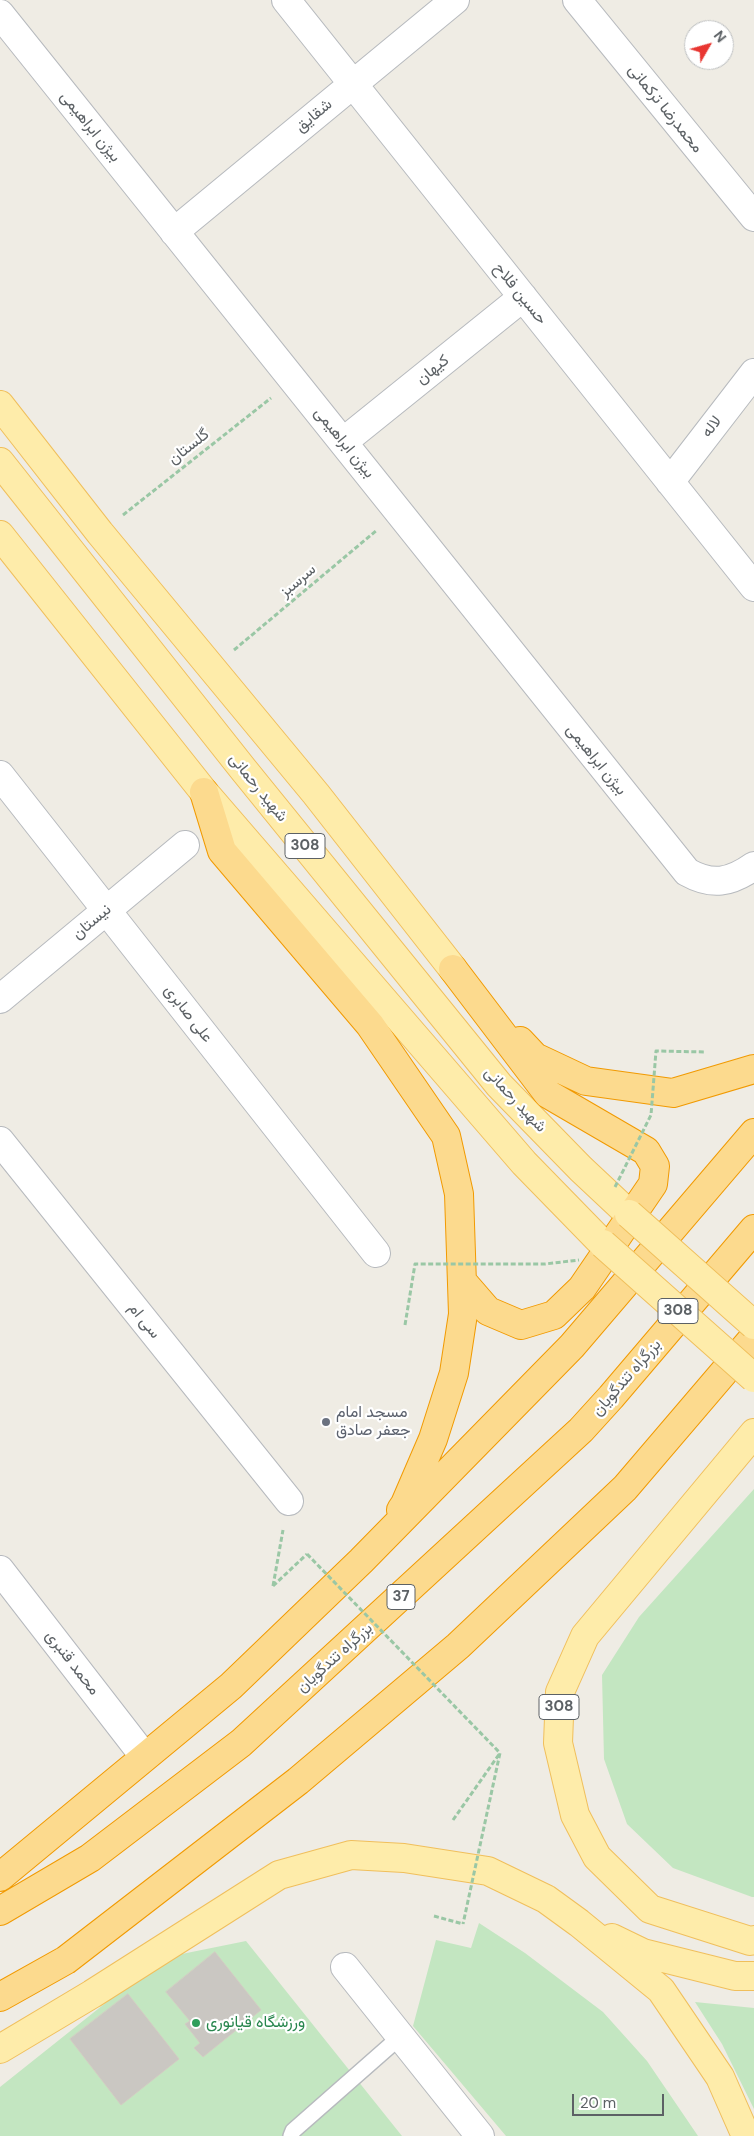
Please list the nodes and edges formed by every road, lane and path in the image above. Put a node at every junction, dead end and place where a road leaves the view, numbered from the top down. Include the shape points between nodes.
1 (286, 0) edge
2 (455, 0) edge
3 (577, 0) edge
4 (0, 14) edge
5 (353, 84) junction
6 (754, 217) edge
7 (174, 232) junction
8 (523, 297) junction
9 (754, 372) edge
10 (293, 380) junction
11 (0, 405) edge
12 (343, 442) junction
13 (0, 462) edge
14 (670, 482) junction
15 (399, 512) junction
16 (100, 533) junction
17 (0, 535) edge
18 (754, 588) edge
19 (212, 668) junction
20 (0, 775) edge
21 (204, 792) junction
22 (185, 845) dead end
23 (754, 866) edge
24 (107, 910) junction
25 (453, 969) junction
26 (0, 999) edge
27 (705, 1052) dead end
28 (754, 1069) edge
29 (754, 1133) edge
30 (0, 1142) edge
31 (613, 1192) dead end
32 (754, 1229) edge
33 (593, 1248) junction
34 (376, 1252) dead end
35 (462, 1281) junction
36 (754, 1324) edge
37 (405, 1325) dead end
38 (754, 1337) edge
39 (754, 1378) edge
40 (754, 1432) edge
41 (289, 1501) joint
42 (361, 1561) junction
43 (0, 1570) edge
44 (500, 1753) junction
45 (144, 1756) junction
46 (453, 1820) dead end
47 (0, 1877) edge
48 (0, 1911) edge
49 (434, 1916) dead end
50 (578, 1923) junction
51 (754, 1940) edge
52 (345, 1967) dead end
53 (754, 1976) edge
54 (0, 1997) edge
55 (400, 2036) junction
56 (0, 2050) edge
57 (291, 2136) edge
58 (480, 2136) edge
59 (746, 2136) edge

1 - 5 street, حسین فلاح
2 - 5 street, شقایق
3 - 6 street, محمدرضا ترکمانی
4 - 7 street, بیژن ابراهیمی
5 - 7 street, شقایق
5 - 8 street, حسین فلاح
7 - 10 street, بیژن ابراهیمی
8 - 12 street, کیهان
8 - 14 street, حسین فلاح
9 - 14 street, لاله
10 - 12 street, بیژن ابراهیمی
10 - 16 path, گلستان
11 - 16 main road
12 - 15 street, بیژن ابراهیمی
13 - 36 main road, شهید رحمانی / 308, bridge via 499,1085 629,1214
14 - 18 street, حسین فلاح
15 - 19 path, سرسبز
15 - 23 street, بیژن ابراهیمی via 687,872 703,881 731,880
16 - 19 main road
17 - 21 main road, شهید رحمانی / 308
19 - 25 main road
20 - 24 street, علی صابری
21 - 33 main road, شهید رحمانی / 308 via 524,1163
21 - 35 highway via 222,851 370,1025 446,1136 459,1194
22 - 24 street, نیستان
24 - 26 street, نیستان
24 - 34 street, علی صابری
25 - 28 highway via 535,1057 586,1081 673,1093
25 - 35 highway via 548,1094 646,1151 656,1166 653,1184 582,1288 554,1315 521,1325 488,1310
27 - 31 path, bridge via 656,1051 651,1115
29 - 42 highway via 572,1346
30 - 41 street, سی ام
32 - 48 highway, بزرگراه تندگویان / 37 via 581,1430 242,1743 90,1858
33 - 37 path, bridge via 579,1261 415,1264
33 - 39 main road, 308, bridge
35 - 42 highway via 463,1314 454,1373 433,1439 405,1504
38 - 54 highway via 625,1488 458,1646 298,1780 73,1954
40 - 51 main road, 308 via 585,1636 560,1692 558,1743 575,1815 597,1856 650,1909
41 - 44 path, bridge via 273,1586 307,1554
42 - 45 highway via 231,1686
43 - 45 street, محمد قنبری
44 - 46 path
44 - 49 path, bridge via 463,1924
45 - 47 highway
50 - 53 main road via 643,1953 735,1976
50 - 56 main road via 546,1899 488,1871 404,1858 351,1855 279,1875
50 - 59 main road via 661,1990 720,2078
52 - 55 street
55 - 57 lane
55 - 58 street

